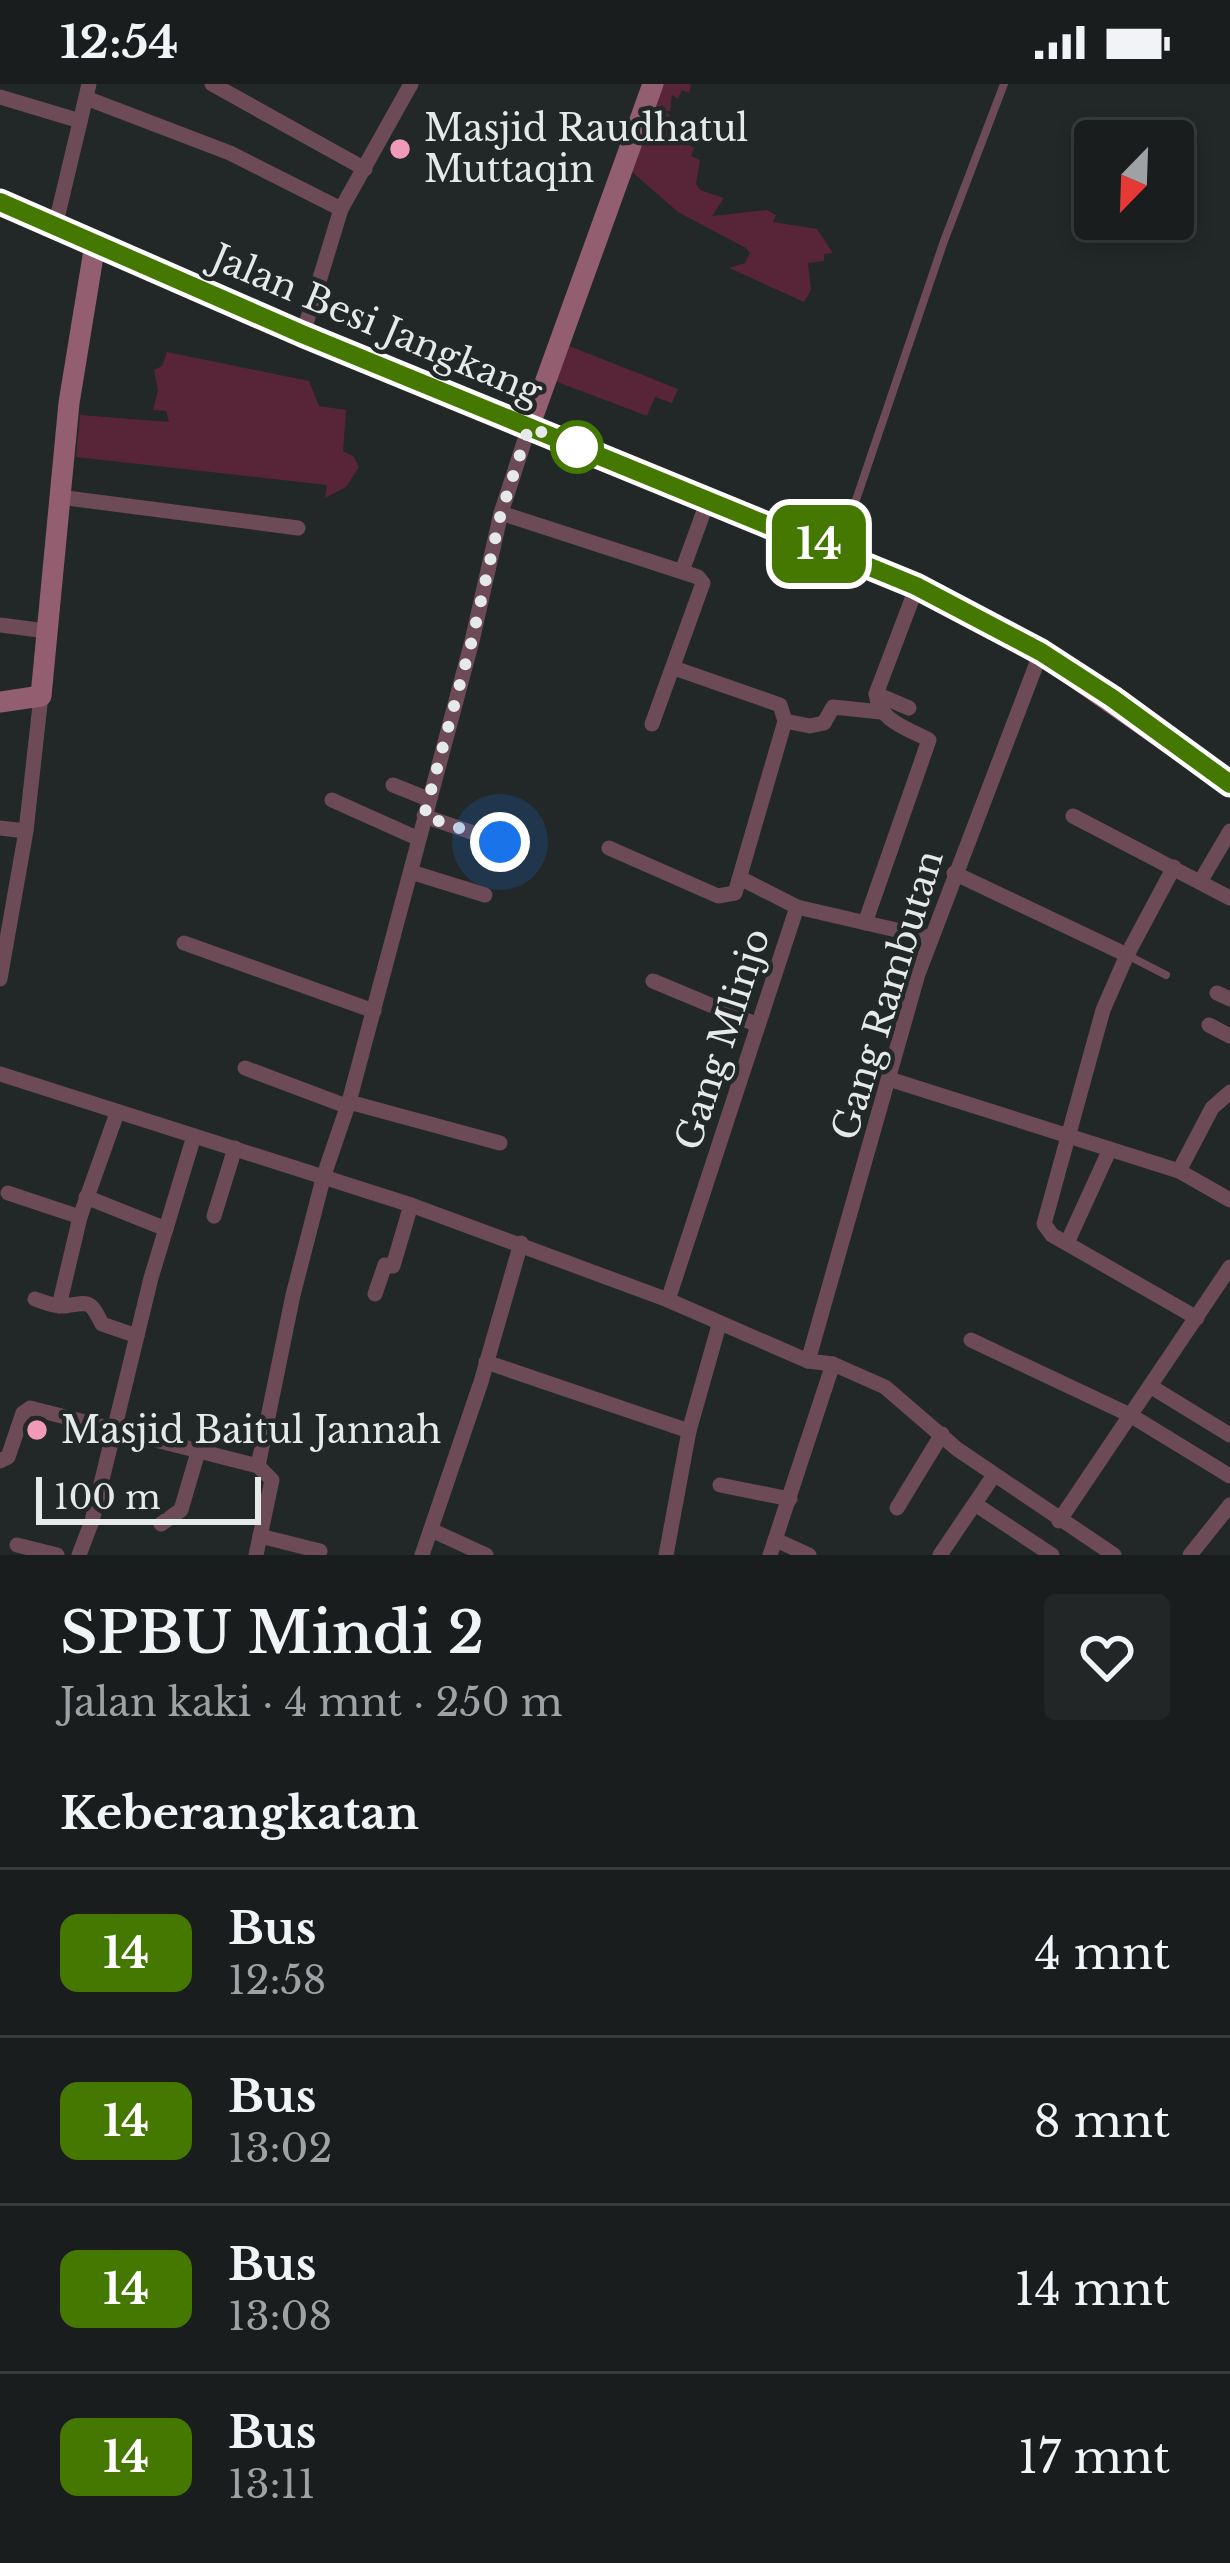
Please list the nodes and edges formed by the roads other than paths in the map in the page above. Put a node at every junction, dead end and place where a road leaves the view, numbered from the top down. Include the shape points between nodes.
1 (212, 84) edge
2 (411, 84) edge
3 (653, 84) edge
4 (1004, 84) edge
5 (87, 91) edge
6 (0, 97) edge
7 (80, 121) junction
8 (365, 170) junction
9 (0, 202) edge
10 (341, 208) junction
11 (55, 226) junction
12 (95, 244) junction
13 (302, 334) junction
14 (529, 427) junction
15 (59, 497) junction
16 (708, 500) junction
17 (501, 513) junction
18 (298, 528) dead end
19 (838, 552) junction
20 (682, 572) junction
21 (916, 586) junction
22 (0, 625) edge
23 (46, 631) junction
24 (1041, 652) junction
25 (674, 668) junction
26 (876, 694) junction
27 (41, 696) junction
28 (0, 702) edge
29 (909, 708) dead end
30 (881, 712) junction
31 (785, 721) junction
32 (652, 724) dead end
33 (1230, 784) edge
34 (393, 785) dead end
35 (428, 799) junction
36 (332, 800) dead end
37 (424, 816) junction
38 (1073, 816) dead end
39 (0, 828) edge
40 (26, 831) junction
41 (1230, 831) edge
42 (419, 839) junction
43 (500, 842) dead end
44 (609, 848) dead end
45 (1174, 867) junction
46 (411, 872) junction
47 (954, 873) junction
48 (740, 878) junction
49 (1200, 881) junction
50 (484, 895) dead end
51 (1230, 898) edge
52 (796, 907) junction
53 (865, 923) junction
54 (931, 938) junction
55 (184, 943) dead end
56 (2, 950) edge
57 (1126, 955) junction
58 (1166, 975) dead end
59 (0, 979) edge
60 (653, 981) dead end
61 (374, 1011) junction
62 (758, 1025) junction
63 (1209, 1025) dead end
64 (1230, 1036) edge
65 (245, 1067) dead end
66 (0, 1074) edge
67 (890, 1079) junction
68 (1230, 1092) edge
69 (348, 1104) junction
70 (117, 1113) junction
71 (194, 1136) junction
72 (1071, 1136) junction
73 (500, 1143) dead end
74 (235, 1148) junction
75 (1110, 1149) junction
76 (1179, 1171) junction
77 (1230, 1174) edge
78 (324, 1175) junction
79 (8, 1193) dead end
80 (1225, 1196) edge
81 (86, 1197) junction
82 (412, 1205) junction
83 (214, 1216) dead end
84 (80, 1217) junction
85 (166, 1228) junction
86 (521, 1243) junction
87 (1067, 1243) junction
88 (1229, 1272) edge
89 (375, 1294) dead end
90 (35, 1299) dead end
91 (668, 1300) junction
92 (59, 1306) junction
93 (1197, 1318) junction
94 (719, 1325) junction
95 (136, 1336) junction
96 (971, 1340) dead end
97 (808, 1361) junction
98 (486, 1362) junction
99 (833, 1364) junction
100 (1150, 1385) junction
101 (1130, 1415) junction
102 (113, 1430) junction
103 (689, 1432) junction
104 (942, 1434) junction
105 (1230, 1435) edge
106 (198, 1452) junction
107 (0, 1462) edge
108 (258, 1466) junction
109 (994, 1475) junction
110 (1230, 1476) edge
111 (720, 1485) dead end
112 (790, 1499) junction
113 (975, 1504) junction
114 (1230, 1505) edge
115 (898, 1508) dead end
116 (1059, 1520) junction
117 (161, 1524) dead end
118 (431, 1530) junction
119 (260, 1536) junction
120 (17, 1545) dead end
121 (773, 1547) edge
122 (320, 1552) dead end
123 (57, 1555) edge
124 (79, 1555) edge
125 (256, 1555) edge
126 (422, 1555) edge
127 (486, 1555) edge
128 (666, 1555) edge
129 (809, 1555) edge
130 (940, 1555) edge
131 (1052, 1555) edge
132 (1114, 1555) edge
133 (1190, 1555) edge

1 - 8 street
2 - 8 street
3 - 14 street
4 - 19 lane
5 - 7 street
5 - 10 street
6 - 7 street
7 - 11 street
8 - 10 street
9 - 11 main road, Jalan Besi Jangkang
10 - 13 street
11 - 12 main road, Jalan Besi Jangkang
12 - 13 main road, Jalan Besi Jangkang
12 - 15 street
13 - 14 main road, Jalan Besi Jangkang
14 - 16 main road, Jalan Besi Jangkang
14 - 17 street
15 - 18 street
15 - 23 street
16 - 19 main road, Jalan Besi Jangkang
16 - 20 street
17 - 20 street
17 - 35 street
19 - 21 main road, Jalan Besi Jangkang
20 - 25 street via 698,577 703,590
21 - 24 main road, Jalan Besi Jangkang
21 - 26 street
22 - 23 street
23 - 27 street
24 - 33 main road, Jalan Besi Jangkang
24 - 47 street, Gang Rambutan
25 - 31 street via 780,705
25 - 32 street
26 - 29 street
26 - 30 street
27 - 28 street
27 - 40 street
30 - 31 street via 833,707 824,723
30 - 53 street via 928,740
31 - 48 street, Gang Mlinjo
34 - 35 street
35 - 37 street
36 - 42 street
37 - 42 street
37 - 43 street
38 - 45 street
39 - 40 street
40 - 56 street
41 - 49 street
42 - 46 street
44 - 48 street via 718,896 735,893
45 - 49 street
45 - 57 street
46 - 50 street
46 - 61 street
47 - 54 street, Gang Rambutan
47 - 57 street
48 - 52 street, Gang Mlinjo
49 - 51 street
52 - 53 street
52 - 62 street, Gang Mlinjo
53 - 54 street
54 - 67 street, Gang Rambutan
55 - 61 street
56 - 59 street
57 - 58 lane
57 - 72 street via 1102,1010
60 - 62 street
61 - 69 street
62 - 91 street, Gang Mlinjo
63 - 64 street
65 - 69 street
66 - 70 street
67 - 72 street
67 - 97 street, Gang Rambutan
68 - 76 street via 1212,1108
69 - 73 street
69 - 78 street
70 - 71 street
70 - 81 street
71 - 74 street
71 - 85 street
72 - 75 street
72 - 87 street via 1044,1224
74 - 78 street
74 - 83 street
75 - 76 street
75 - 87 street
76 - 80 street
77 - 80 street
78 - 82 street
78 - 108 street
79 - 84 street
81 - 84 street
81 - 85 street
82 - 86 street
82 - 89 street
84 - 92 street
85 - 95 street
86 - 91 street
86 - 98 street
87 - 93 street
88 - 93 street
90 - 92 street
91 - 94 street
92 - 95 street via 86,1303 102,1324
93 - 100 street
94 - 97 street
94 - 103 street
95 - 102 street
96 - 101 street
97 - 99 street
98 - 103 street
98 - 118 street
99 - 104 street via 885,1387
99 - 112 street
100 - 101 street
100 - 105 street
101 - 110 street
101 - 116 street
102 - 106 street
102 - 107 street via 30,1408
102 - 124 street
103 - 128 street
104 - 109 street
104 - 115 street
106 - 108 street
106 - 117 street via 181,1510
108 - 119 street via 272,1480
109 - 113 street
109 - 116 street
111 - 112 street
112 - 121 street
113 - 130 street
113 - 131 street
114 - 133 street
116 - 132 street
118 - 126 street
118 - 127 street
119 - 122 street
119 - 125 street
120 - 123 street
121 - 129 street

